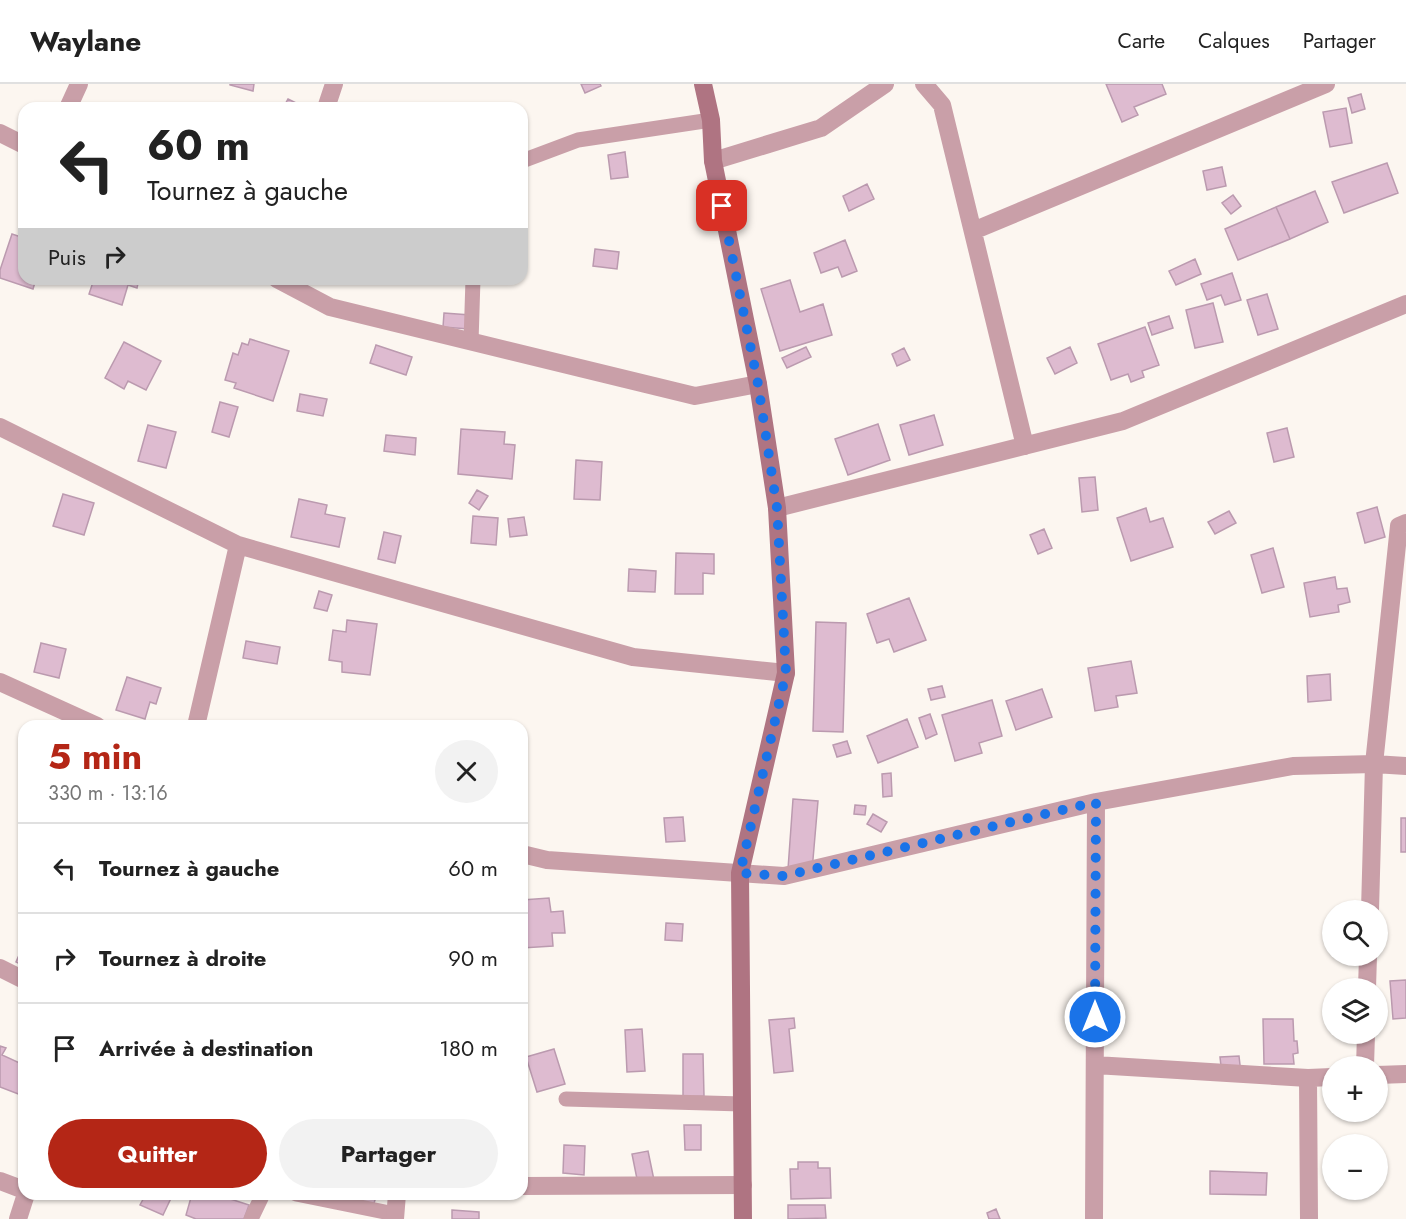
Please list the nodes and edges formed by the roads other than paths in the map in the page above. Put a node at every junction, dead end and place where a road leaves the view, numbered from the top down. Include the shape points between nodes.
1 (79, 84) edge
2 (334, 84) edge
3 (703, 84) edge
4 (885, 84) edge
5 (924, 84) edge
6 (1326, 84) edge
7 (71, 102) edge
8 (328, 102) edge
9 (711, 120) junction
10 (0, 133) edge
11 (18, 142) edge
12 (528, 159) edge
13 (713, 161) junction
14 (973, 231) junction
15 (288, 285) edge
16 (473, 285) edge
17 (1406, 304) edge
18 (471, 342) junction
19 (758, 384) junction
20 (0, 427) edge
21 (1025, 446) junction
22 (777, 508) junction
23 (1406, 523) edge
24 (238, 545) junction
25 (786, 673) junction
26 (0, 682) edge
27 (84, 720) edge
28 (197, 720) edge
29 (1374, 764) junction
30 (1406, 766) edge
31 (1096, 802) junction
32 (528, 855) edge
33 (740, 873) junction
34 (1370, 900) edge
35 (0, 968) edge
36 (18, 977) edge
37 (1095, 1065) junction
38 (1406, 1074) edge
39 (1388, 1075) edge
40 (1322, 1077) edge
41 (1308, 1078) junction
42 (566, 1099) dead end
43 (742, 1104) junction
44 (0, 1181) edge
45 (743, 1185) junction
46 (528, 1186) edge
47 (18, 1188) edge
48 (24, 1200) edge
49 (260, 1200) edge
50 (322, 1200) edge
51 (396, 1200) edge
52 (395, 1217) edge
53 (18, 1219) edge
54 (251, 1219) edge
55 (743, 1219) edge
56 (1094, 1219) edge
57 (1309, 1219) edge

1 - 7 street
2 - 8 street
3 - 9 street
4 - 13 street via 821,128
5 - 14 street via 942,105
6 - 14 street
9 - 12 lane via 578,140
9 - 13 street
10 - 11 street
13 - 19 street
14 - 21 street
15 - 18 street via 330,307
16 - 18 lane
17 - 21 street via 1123,421
18 - 19 street via 695,396
19 - 22 street
20 - 24 street
21 - 22 street
22 - 25 street
23 - 29 street via 1399,526
24 - 25 street via 633,657
24 - 28 street
25 - 33 street
26 - 27 street
29 - 30 street
29 - 31 street via 1293,766
29 - 34 street
31 - 33 street via 784,876
31 - 37 street
32 - 33 street
33 - 43 street
35 - 36 street
37 - 41 street
37 - 56 street
38 - 39 street
40 - 41 street
41 - 57 street
42 - 43 lane
43 - 45 street
44 - 47 street
45 - 46 street
45 - 55 street
48 - 53 street
49 - 54 lane
50 - 52 lane
51 - 52 street

